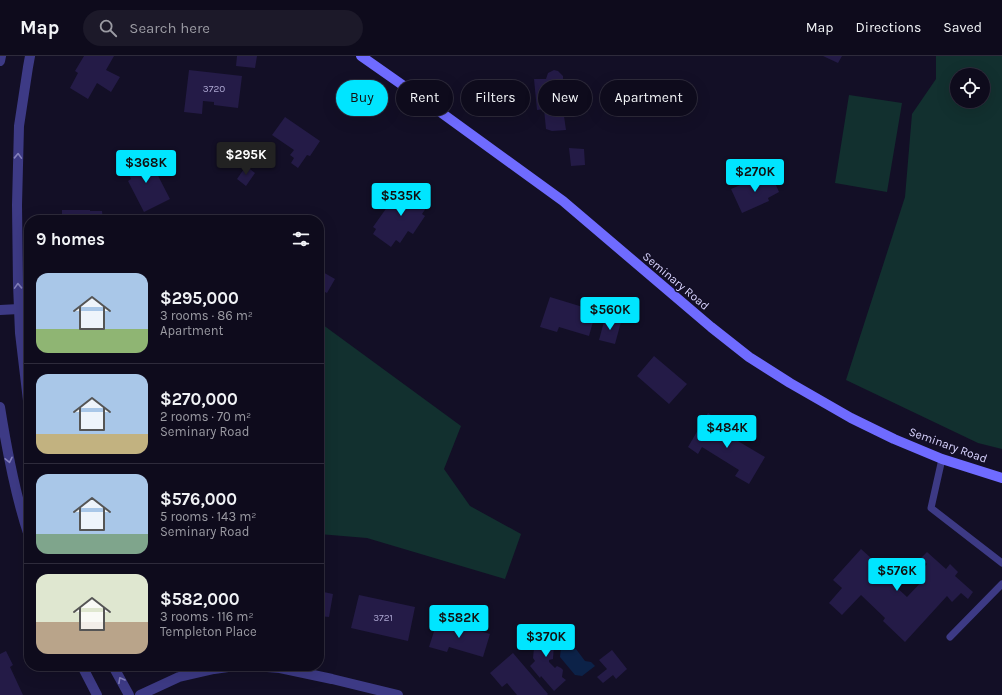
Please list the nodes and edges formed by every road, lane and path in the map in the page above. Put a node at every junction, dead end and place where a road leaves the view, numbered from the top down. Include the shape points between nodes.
1 (1, 56) edge
2 (30, 56) edge
3 (361, 56) edge
4 (0, 61) edge
5 (19, 309) junction
6 (0, 310) edge
7 (24, 367) edge
8 (0, 407) edge
9 (942, 459) junction
10 (1002, 478) edge
11 (24, 518) edge
12 (1002, 563) edge
13 (1002, 584) edge
14 (950, 637) dead end
15 (85, 671) edge
16 (116, 671) edge
17 (205, 671) edge
18 (296, 671) edge
19 (97, 695) edge
20 (129, 695) edge
21 (140, 695) edge
22 (398, 695) edge

1 - 4 street
5 -> 2 street via 19,126
3 - 9 main road, Seminary Road via 563,202 749,357 851,418
5 - 6 street
5 - 7 street
8 -> 11 street via 8,456
9 - 10 main road, Seminary Road
9 - 12 lane via 931,508
13 - 14 lane
15 - 19 street
20 -> 16 street
17 - 21 street via 179,677
18 - 22 street

